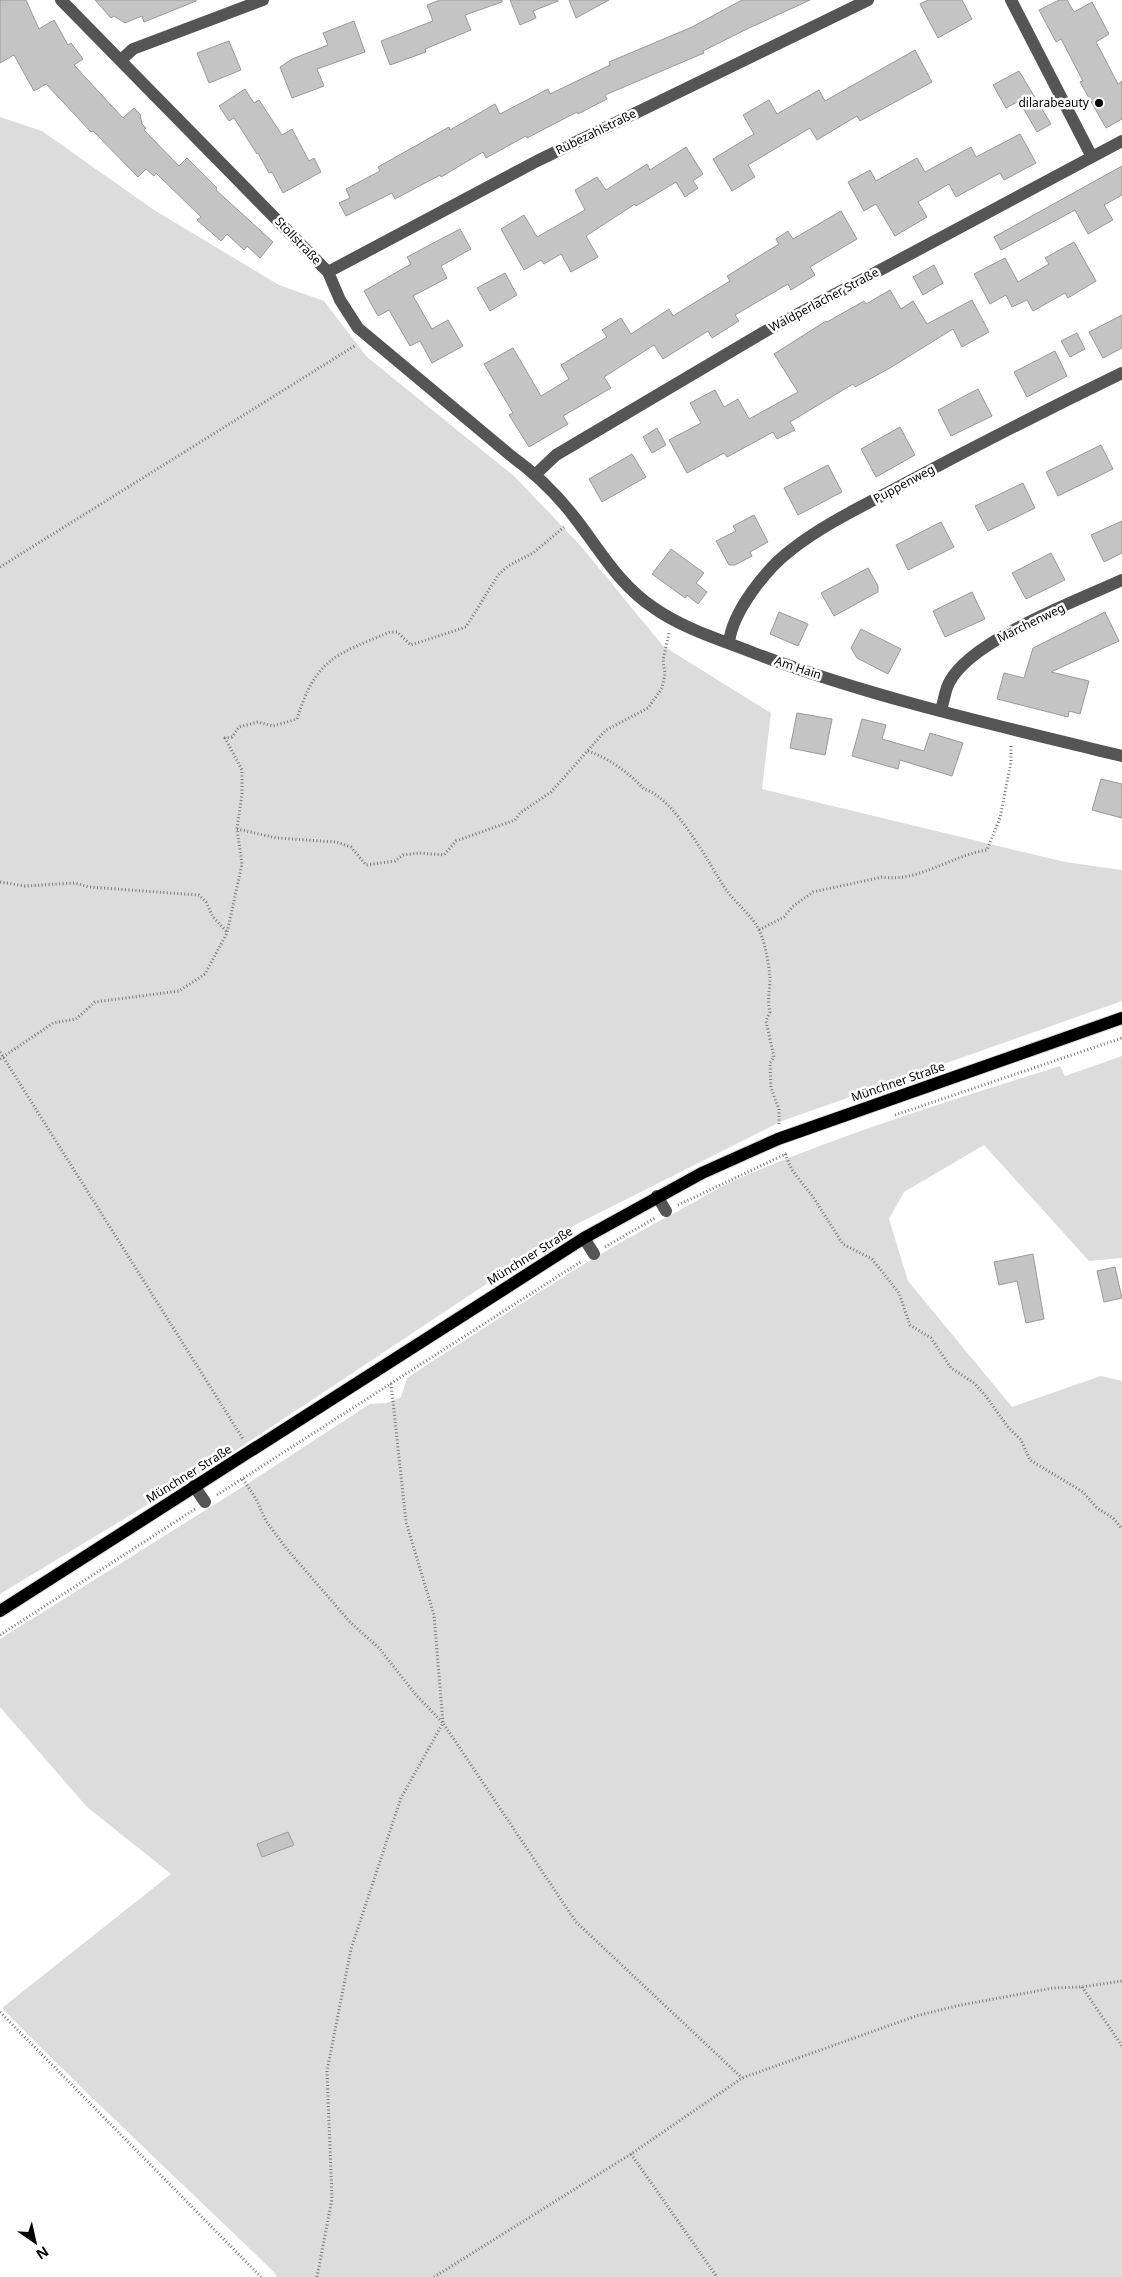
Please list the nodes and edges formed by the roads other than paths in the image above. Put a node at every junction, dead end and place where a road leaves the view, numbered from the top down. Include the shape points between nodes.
1 (61, 0) edge
2 (263, 0) edge
3 (868, 0) edge
4 (1011, 0) edge
5 (121, 60) junction
6 (1122, 141) edge
7 (1092, 157) junction
8 (328, 272) junction
9 (1122, 373) edge
10 (536, 474) junction
11 (1122, 580) edge
12 (729, 643) junction
13 (941, 710) junction
14 (1122, 756) edge
15 (1122, 1018) edge
16 (657, 1196) junction
17 (666, 1211) road end
18 (584, 1238) junction
19 (594, 1254) road end
20 (194, 1486) junction
21 (205, 1502) road end
22 (0, 1611) edge

1 - 5 street, Stollstraße
2 - 5 street via 133,50
3 - 8 street, Rübezahlstraße via 537,161
4 - 7 street
5 - 8 street, Stollstraße
6 - 7 street, Waldperlacher Straße
7 - 10 street, Waldperlacher Straße via 764,332 556,455
8 - 10 street, Stollstraße via 340,300 358,328
9 - 12 street, Puppenweg via 1009,428 836,521 790,551 754,589 730,632
10 - 12 street, Am Hain via 575,517 610,568 653,608 676,622
11 - 13 street, Märchenweg via 996,639 970,658 950,681
12 - 13 street, Am Hain via 788,666
13 - 14 street, Am Hain
15 - 16 main road, Münchner Straße via 778,1139
16 - 17 street
16 - 18 main road, Münchner Straße
18 - 19 street
18 - 20 main road, Münchner Straße
20 - 21 street
20 - 22 main road, Münchner Straße

